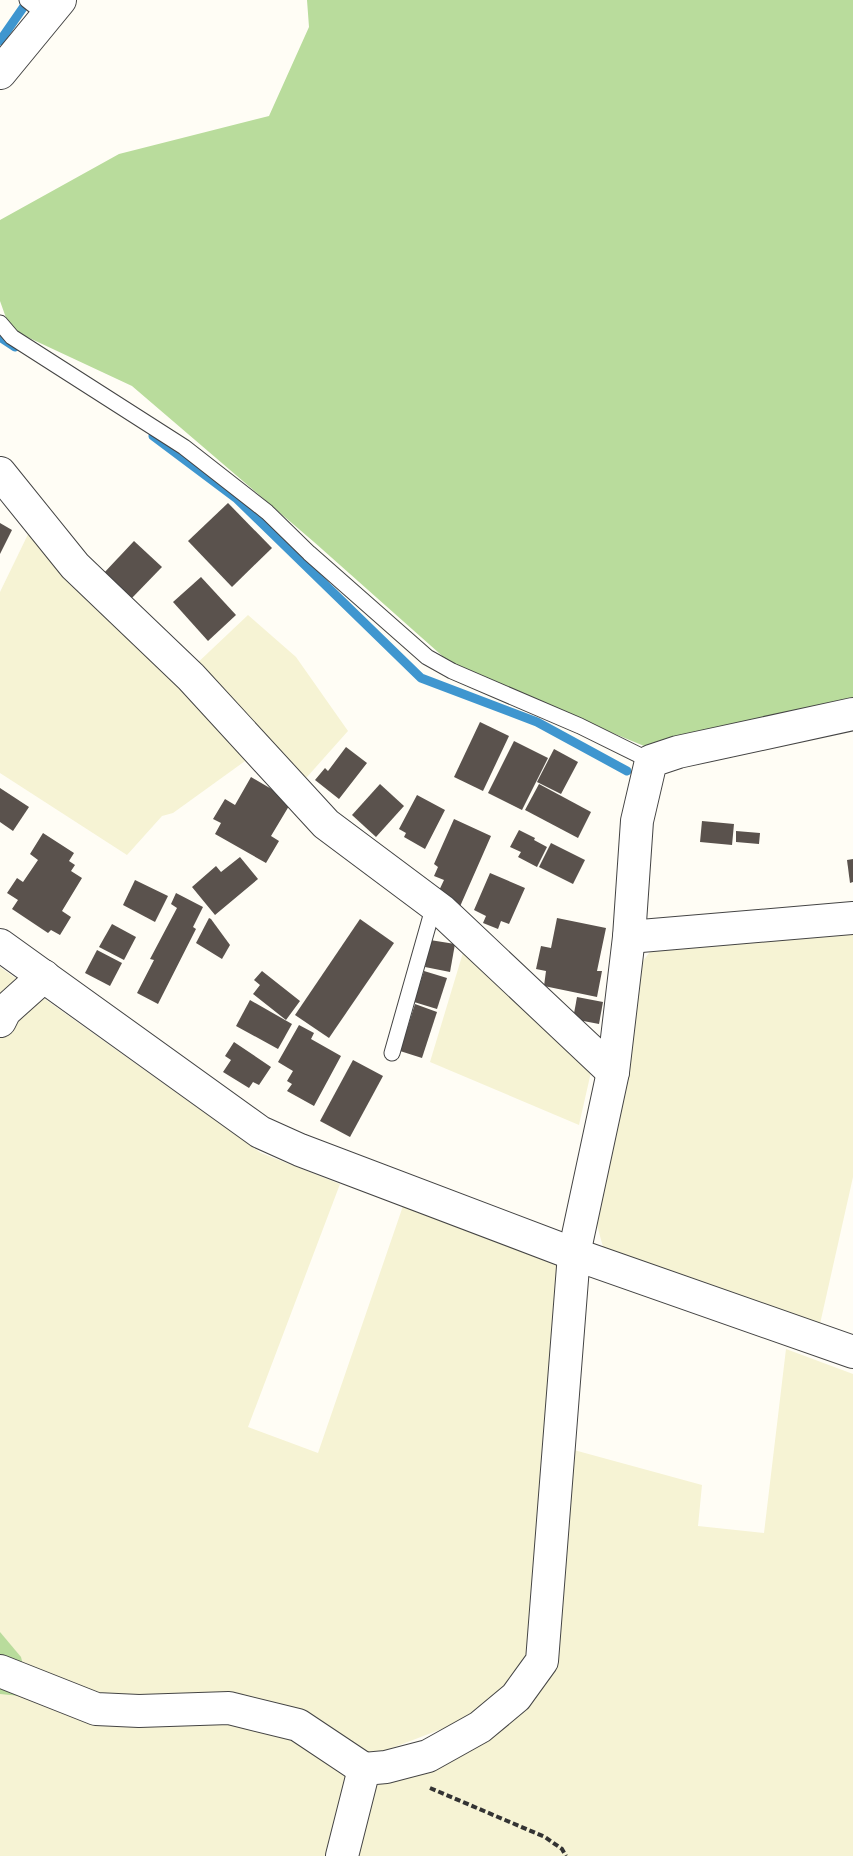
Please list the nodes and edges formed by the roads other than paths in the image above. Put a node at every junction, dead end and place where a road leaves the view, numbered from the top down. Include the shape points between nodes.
1 (45, 6) edge
2 (0, 73) edge
3 (0, 323) edge
4 (0, 473) edge
5 (853, 714) edge
6 (651, 761) junction
7 (434, 905) junction
8 (853, 918) edge
9 (629, 937) junction
10 (0, 945) edge
11 (44, 976) junction
12 (0, 1021) edge
13 (392, 1053) dead end
14 (613, 1072) junction
15 (574, 1254) junction
16 (853, 1352) edge
17 (0, 1671) edge
18 (375, 1768) junction
19 (342, 1856) edge

1 - 2 street
3 - 6 lane via 12,337 184,447 258,505 427,657
4 - 7 street via 75,566 191,676 326,824
5 - 6 street
6 - 9 street via 637,821
7 - 13 lane
7 - 14 street
8 - 9 street
9 - 14 street
10 - 11 street
11 - 12 street via 5,1011
11 - 15 street via 260,1132
14 - 15 street
15 - 16 street
15 - 18 street via 542,1660 516,1697 480,1727 428,1756
17 - 18 street via 96,1709 229,1708 298,1725
18 - 19 street

